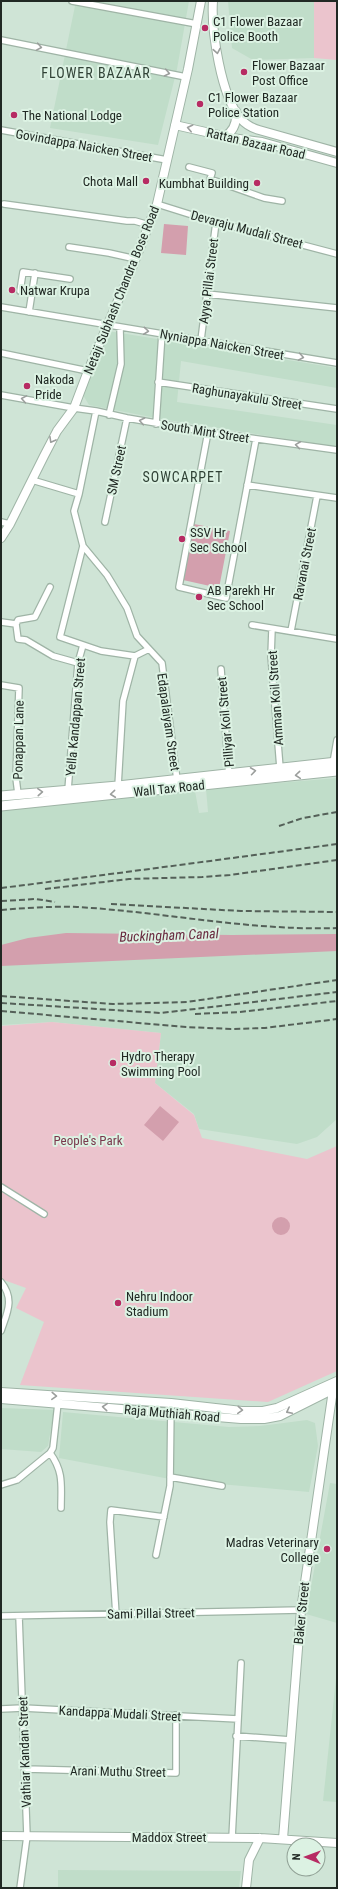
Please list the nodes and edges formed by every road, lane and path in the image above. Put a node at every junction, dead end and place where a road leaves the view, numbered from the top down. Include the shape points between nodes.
1 (72, 1) edge
2 (201, 1) edge
3 (213, 1) edge
4 (199, 10) junction
5 (212, 13) junction
6 (197, 24) junction
7 (1, 40) edge
8 (186, 77) junction
9 (236, 111) junction
10 (175, 125) junction
11 (1, 130) edge
12 (225, 136) junction
13 (337, 152) edge
14 (167, 160) junction
15 (337, 163) edge
16 (189, 166) dead end
17 (282, 201) dead end
18 (4, 204) dead end
19 (157, 204) junction
20 (216, 222) junction
21 (149, 225) junction
22 (69, 247) dead end
23 (337, 254) edge
24 (136, 259) junction
25 (36, 273) junction
26 (70, 279) dead end
27 (20, 290) dead end
28 (207, 294) junction
29 (1, 307) edge
30 (337, 308) edge
31 (29, 312) junction
32 (107, 326) junction
33 (120, 328) junction
34 (162, 333) junction
35 (201, 340) junction
36 (1, 353) edge
37 (337, 363) edge
38 (88, 370) junction
39 (158, 382) junction
40 (1, 395) edge
41 (74, 408) junction
42 (337, 409) edge
43 (96, 410) junction
44 (109, 415) junction
45 (127, 418) junction
46 (156, 424) junction
47 (208, 432) junction
48 (256, 439) junction
49 (337, 450) edge
50 (32, 480) junction
51 (247, 485) junction
52 (79, 494) junction
53 (317, 496) junction
54 (337, 498) edge
55 (1, 522) edge
56 (105, 522) dead end
57 (10, 524) junction
58 (1, 538) edge
59 (83, 546) junction
60 (50, 587) dead end
61 (1, 622) edge
62 (16, 624) junction
63 (252, 625) dead end
64 (272, 629) junction
65 (291, 632) junction
66 (337, 639) edge
67 (84, 645) junction
68 (149, 649) junction
69 (135, 656) junction
70 (78, 662) junction
71 (221, 669) dead end
72 (1, 685) edge
73 (337, 740) edge
74 (336, 765) edge
75 (280, 768) junction
76 (229, 778) junction
77 (177, 780) junction
78 (118, 786) junction
79 (68, 790) junction
80 (18, 794) junction
81 (1, 796) edge
82 (1, 806) edge
83 (1, 1187) edge
84 (44, 1214) dead end
85 (1, 1282) edge
86 (1, 1331) edge
87 (337, 1381) edge
88 (335, 1389) edge
89 (1, 1392) edge
90 (1, 1399) edge
91 (58, 1403) junction
92 (171, 1403) junction
93 (171, 1413) junction
94 (50, 1454) junction
95 (170, 1477) junction
96 (1, 1484) edge
97 (222, 1486) dead end
98 (61, 1508) dead end
99 (164, 1517) junction
100 (156, 1555) dead end
101 (301, 1610) junction
102 (116, 1615) junction
103 (1, 1616) edge
104 (19, 1616) junction
105 (241, 1663) dead end
106 (23, 1708) junction
107 (1, 1709) edge
108 (176, 1715) junction
109 (238, 1720) junction
110 (236, 1736) junction
111 (291, 1740) junction
112 (26, 1769) junction
113 (1, 1836) edge
114 (27, 1836) junction
115 (232, 1838) junction
116 (260, 1838) junction
117 (283, 1839) junction
118 (337, 1843) edge
119 (20, 1888) edge
120 (246, 1888) edge

1 - 6 street
2 - 4 street, Netaji Subhash Chandra Bose Road
3 - 5 street
4 - 5 street
4 - 6 street, Netaji Subhash Chandra Bose Road
5 -> 9 street, Rattan Bazaar Road via 220,65
6 - 8 street, Netaji Subhash Chandra Bose Road
7 -> 8 street
8 - 10 street, Netaji Subhash Chandra Bose Road
9 - 12 street via 234,126
9 - 13 street, Rattan Bazaar Road via 245,123 256,129
12 -> 10 street, Rattan Bazaar Road
10 - 14 street, Netaji Subhash Chandra Bose Road
11 - 14 street, Govindappa Naicken Street
12 - 15 street, Rattan Bazaar Road via 262,142
14 - 19 street, Netaji Subhash Chandra Bose Road
16 - 17 street via 212,172 210,179 264,198
18 - 21 street
19 - 20 street, Devaraju Mudali Street
19 - 21 street, Netaji Subhash Chandra Bose Road
20 - 23 street, Devaraju Mudali Street
20 - 28 street, Ayya Pillai Street
21 - 24 street, Netaji Subhash Chandra Bose Road
22 - 24 street
24 - 32 street, Netaji Subhash Chandra Bose Road
25 - 26 street
25 - 27 street via 23,272
25 - 31 street
28 - 30 street
28 - 35 street, Ayya Pillai Street
29 - 31 street, Nyniappa Naicken Street
31 - 32 street, Nyniappa Naicken Street
32 - 33 street, Nyniappa Naicken Street
32 - 38 street, Netaji Subhash Chandra Bose Road
33 -> 34 street, Nyniappa Naicken Street
33 - 44 street via 121,364
34 - 35 street, Nyniappa Naicken Street
34 - 39 street
35 -> 37 street, Nyniappa Naicken Street
36 - 38 street
38 - 41 street, Netaji Subhash Chandra Bose Road
39 - 42 street, Raghunayakulu Street
39 - 46 street
41 -> 40 street, South Mint Street
41 - 43 street, South Mint Street
41 -> 50 street, Netaji Subhash Chandra Bose Road via 57,432
43 - 44 street, South Mint Street
43 - 52 street
44 - 45 street, South Mint Street
46 -> 45 street, South Mint Street
45 - 56 street, SM Street
46 - 47 street, South Mint Street
47 - 48 street, South Mint Street
47 - 51 street via 178,587 226,598
49 -> 48 street, South Mint Street
48 - 51 street
50 - 52 street
50 - 57 street, Netaji Subhash Chandra Bose Road
51 - 53 street
52 - 59 street via 74,511
53 - 54 street
53 - 65 street, Ravanai Street
55 - 57 street
57 - 58 street, Netaji Subhash Chandra Bose Road
59 - 67 street via 60,637
59 - 68 street, Edapalaiyam Street via 107,575 127,608 137,636
60 - 62 street via 35,617 18,620
61 - 62 street
62 - 70 street via 18,639 26,640 53,656
63 - 64 street
64 - 65 street
64 - 75 street, Amman Koil Street via 270,656
65 - 66 street
67 - 69 street via 102,651
67 - 70 street, Yella Kandappan Street
68 - 69 street
68 - 77 street, Edapalaiyam Street via 162,663
69 - 78 street via 123,701
70 - 79 street, Yella Kandappan Street
71 - 76 street, Pilliyar Koil Street
72 - 80 street, Ponappan Lane via 18,687
73 - 74 street
74 - 75 main road, Wall Tax Road
74 -> 76 main road, Wall Tax Road
76 -> 75 main road, Wall Tax Road
76 - 77 main road, Wall Tax Road
76 -> 82 main road, Wall Tax Road
77 - 78 main road, Wall Tax Road
78 - 79 main road, Wall Tax Road
80 -> 79 main road, Wall Tax Road
80 - 81 main road, Wall Tax Road
83 - 84 street
85 - 86 street via 7,1289 10,1302
92 -> 87 street, Raja Muthiah Road via 263,1411 277,1408
88 -> 93 street, Raja Muthiah Road via 280,1416 264,1419
88 - 101 street, Baker Street
89 -> 92 street, Raja Muthiah Road
90 - 91 street, Raja Muthiah Road
93 -> 91 street, Raja Muthiah Road
91 - 94 street via 53,1448
92 - 93 street
93 - 95 street
94 - 96 street via 17,1480
94 - 98 street via 60,1472
95 - 97 street
95 - 99 street
99 - 100 street
99 - 102 street via 111,1510
101 - 102 street, Sami Pillai Street
101 - 111 street, Baker Street
102 - 104 street, Sami Pillai Street
103 - 104 street, Sami Pillai Street
104 - 106 street, Vathiar Kandan Street
105 - 109 street
106 - 107 street, Kandappa Mudali Street
106 - 108 street, Kandappa Mudali Street
106 - 112 street, Vathiar Kandan Street
108 - 109 street, Kandappa Mudali Street
108 - 112 street, Arani Muthu Street via 176,1773
109 - 110 street
110 - 111 street
110 - 115 street
111 - 117 street, Baker Street
112 - 114 street, Vathiar Kandan Street
113 - 114 street, Maddox Street
114 - 115 street, Maddox Street
114 - 119 street, Vathiar Kandan Street
115 - 116 street, Maddox Street
116 - 117 street, Maddox Street
116 - 120 street via 249,1860
117 - 118 street, Maddox Street

